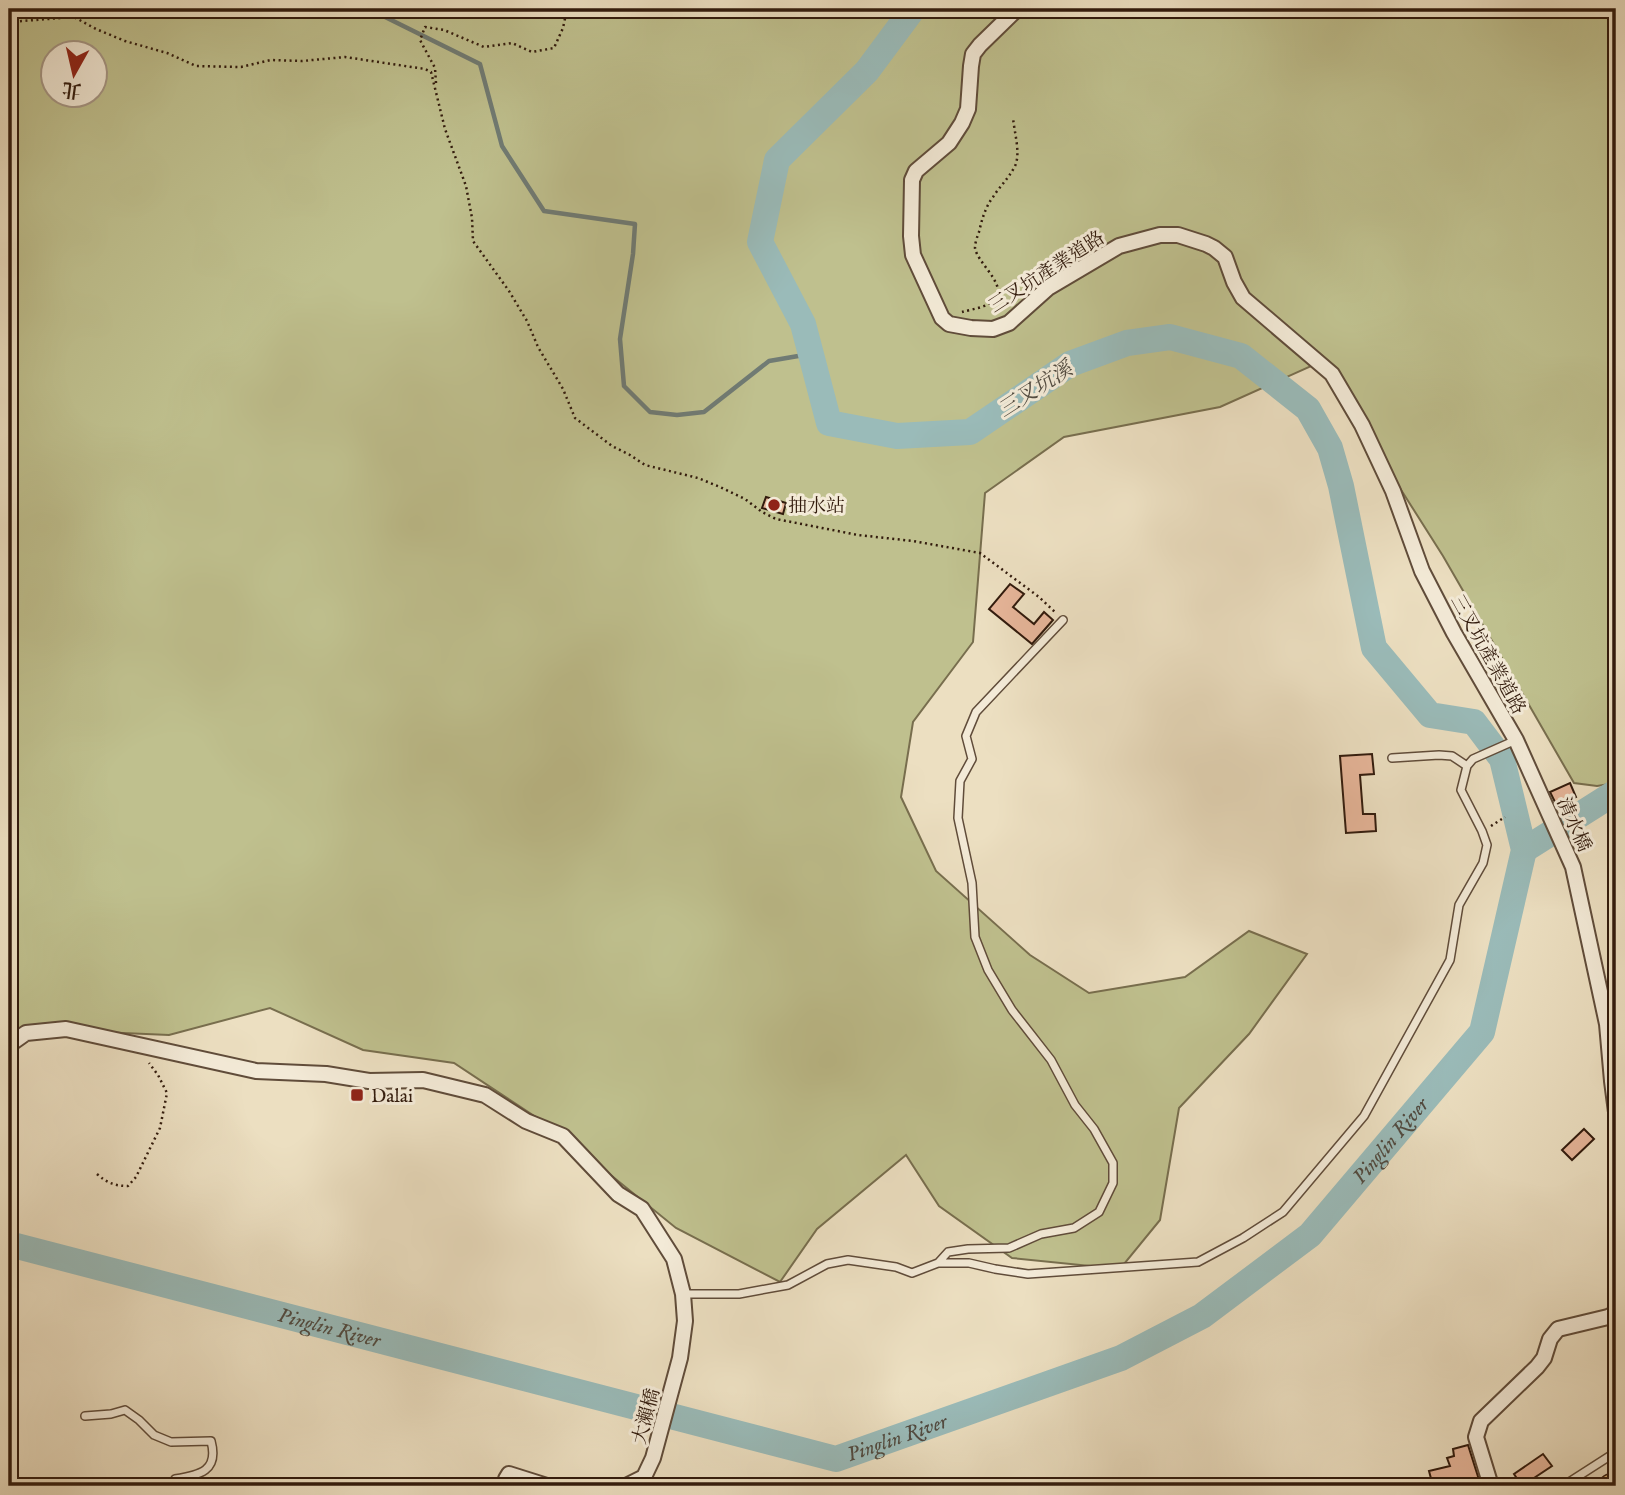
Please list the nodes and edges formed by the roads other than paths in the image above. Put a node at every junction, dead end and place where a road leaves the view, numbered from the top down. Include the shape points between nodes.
1 (1017, 9) edge
2 (1063, 621) road end
3 (1516, 740) junction
4 (1392, 758) dead end
5 (1467, 766) junction
6 (1541, 796) joint
7 (9, 1045) edge
8 (1616, 1112) edge
9 (938, 1264) junction
10 (683, 1294) junction
11 (1616, 1313) edge
12 (85, 1416) dead end
13 (1616, 1452) edge
14 (172, 1486) edge
15 (508, 1486) edge
16 (547, 1486) edge
17 (626, 1486) edge
18 (1491, 1486) edge
19 (1563, 1486) edge

1 - 3 street, 三叉坑產業道路 via 974,54 968,109 949,144 916,171 912,180 913,255 942,318 971,328 993,329 1009,323 1048,288 1119,246 1141,239 1178,235 1214,248 1224,257 1243,298 1332,374 1393,491 1422,571
2 - 9 lane via 976,712 966,736 972,759 960,781 957,818 972,883 975,937 988,970 1051,1060 1114,1163 1113,1184 1099,1212 1074,1228 1041,1234 1009,1248 948,1252
3 - 5 lane
3 - 6 street, 三叉坑產業道路
4 - 5 lane via 1452,756
5 - 9 lane via 1461,790 1487,845 1483,863 1459,905 1450,960 1364,1116 1283,1212 1198,1262 1028,1274 969,1263
6 - 8 street, 清水橋 via 1573,867 1607,1024
7 - 10 street, 大瀨橋 via 26,1033 66,1029 256,1071 369,1081 423,1080 485,1095 526,1121 563,1136 618,1194 642,1209 674,1259
9 - 10 lane via 912,1273 848,1260 827,1264 788,1285 739,1294
10 - 17 street, 大瀨橋 via 680,1358 653,1458 644,1477
11 - 18 street via 1558,1329 1537,1367 1481,1421 1476,1437
12 - 14 lane via 125,1410 171,1443 211,1441 215,1455 210,1466 195,1476 175,1479
13 - 19 lane
15 - 16 street via 509,1474

